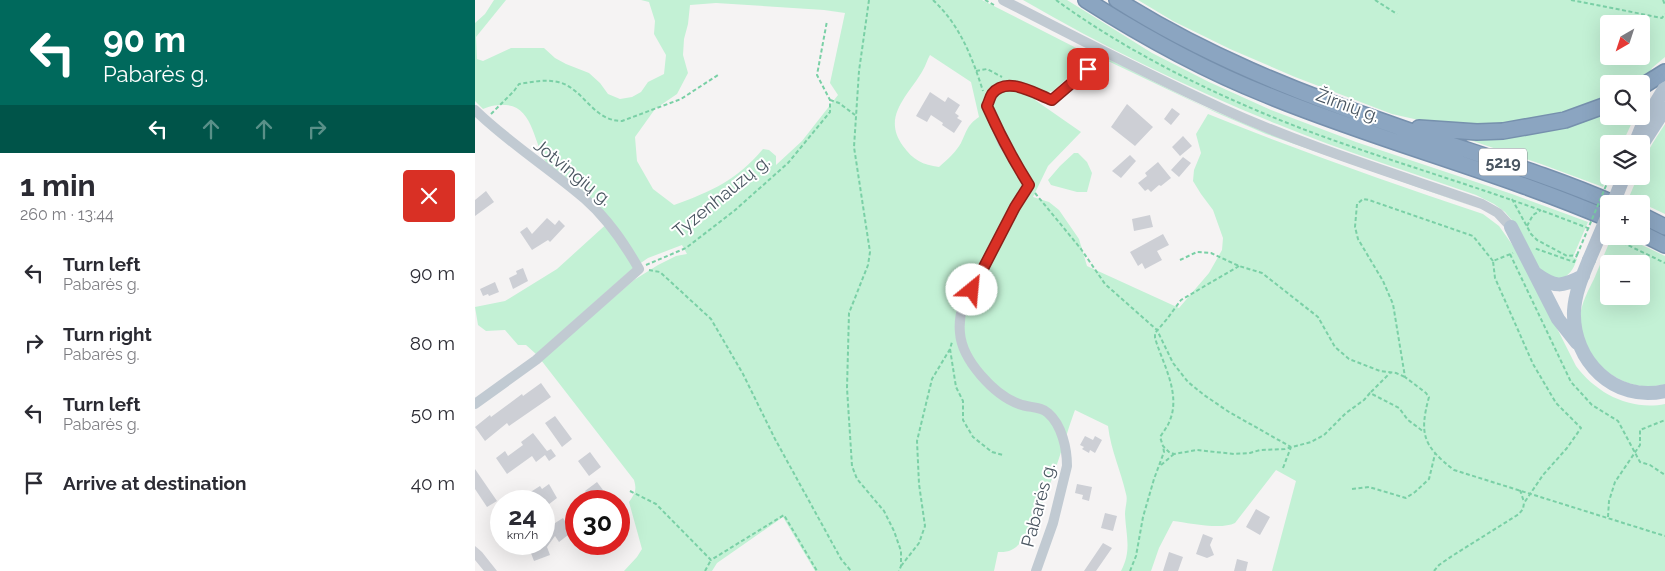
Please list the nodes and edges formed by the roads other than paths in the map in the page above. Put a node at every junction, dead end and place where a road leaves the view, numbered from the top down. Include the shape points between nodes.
1 (1003, 0) edge
2 (1086, 0) edge
3 (1117, 0) edge
4 (1107, 53) junction
5 (1665, 72) edge
6 (1650, 81) edge
7 (1665, 88) edge
8 (1600, 107) edge
9 (475, 110) edge
10 (1665, 110) edge
11 (1390, 125) junction
12 (1639, 135) edge
13 (1648, 135) edge
14 (1600, 199) edge
15 (1600, 215) edge
16 (1650, 220) edge
17 (1511, 227) joint
18 (1665, 227) edge
19 (1600, 229) edge
20 (1650, 238) edge
21 (1665, 245) edge
22 (1536, 274) junction
23 (1583, 276) junction
24 (1578, 343) junction
25 (1665, 391) edge
26 (475, 404) edge
27 (1036, 571) edge

1 - 4 street
2 - 15 highway, Žirnių g. / 5219 via 1170,50 1266,95
3 - 11 highway, Žirnių g. / 5219 via 1215,54 1272,80
4 - 17 street via 1224,109 1482,204 1498,213
4 - 27 street, Pabarės g. via 1052,100 1013,85 1002,86 992,94 987,106 1003,143 1029,185 963,306 959,318 960,334 970,360 990,384 1019,404 1045,410 1061,433 1067,466 1053,523
5 - 6 highway
7 - 12 main road
8 - 11 highway via 1565,120 1503,131
9 - 26 street, Jotvingių g. via 591,204 619,236 639,268 536,360
10 - 13 main road
11 - 14 highway, Žirnių g. / 5219 via 1490,157
16 - 18 highway
17 - 22 main road via 1516,251
19 - 23 main road, bridge via 1583,258
20 - 21 highway
22 - 23 main road via 1557,285
22 - 24 main road via 1558,319
23 - 24 main road via 1577,289 1574,311
24 - 25 main road via 1590,365 1611,383 1639,393

